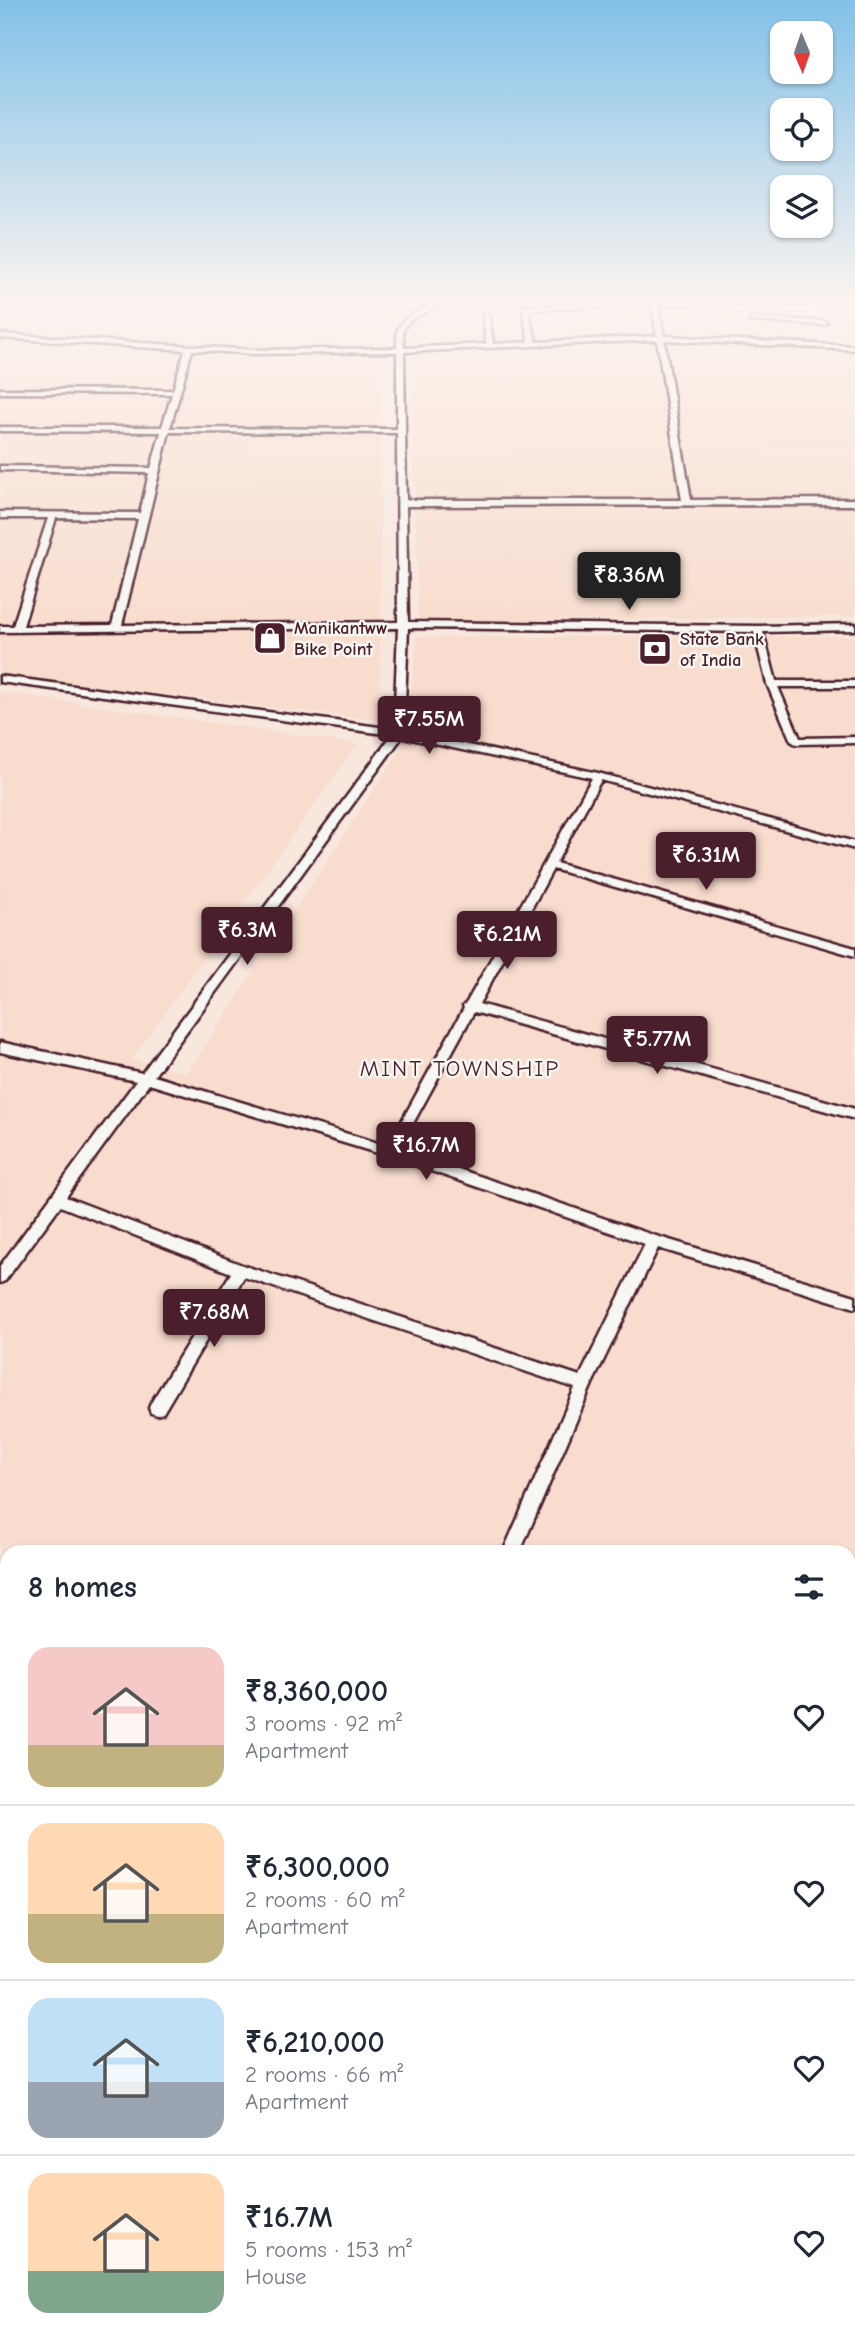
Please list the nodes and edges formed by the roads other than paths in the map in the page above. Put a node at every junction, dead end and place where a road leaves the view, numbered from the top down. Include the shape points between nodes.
1 (170, 407) edge
2 (400, 407) edge
3 (673, 407) edge
4 (0, 429) edge
5 (164, 430) junction
6 (400, 432) junction
7 (0, 468) edge
8 (154, 471) junction
9 (855, 502) edge
10 (402, 503) junction
11 (687, 504) junction
12 (0, 515) edge
13 (53, 515) junction
14 (144, 516) junction
15 (403, 625) junction
16 (855, 627) edge
17 (0, 629) edge
18 (17, 629) junction
19 (116, 629) junction
20 (758, 629) junction
21 (0, 679) edge
22 (772, 684) junction
23 (855, 684) edge
24 (399, 733) junction
25 (855, 740) edge
26 (598, 776) junction
27 (855, 846) edge
28 (548, 864) junction
29 (855, 952) edge
30 (469, 1006) junction
31 (0, 1047) edge
32 (144, 1078) junction
33 (855, 1114) edge
34 (391, 1152) junction
35 (58, 1200) junction
36 (654, 1241) junction
37 (240, 1270) junction
38 (0, 1277) edge
39 (855, 1302) edge
40 (584, 1384) junction
41 (157, 1408) dead end
42 (515, 1545) edge

1 - 5 street
2 - 6 street
3 - 11 street
4 - 5 street
5 - 6 street
5 - 8 street
6 - 10 street
7 - 8 street
8 - 14 street
9 - 11 street
10 - 11 street
10 - 15 street
12 - 13 street
13 - 14 street
13 - 18 street
14 - 19 street
15 - 19 street
15 - 20 street
15 - 24 street
16 - 20 street
17 - 18 street
18 - 19 street
20 - 22 street
21 - 24 street
22 - 23 street
22 - 25 street via 796,741
24 - 26 street
24 - 32 street
26 - 27 street
26 - 28 street
28 - 29 street
28 - 30 street
30 - 33 street
30 - 34 street
31 - 32 street
32 - 34 street
32 - 35 street
34 - 36 street
35 - 37 street
35 - 38 street
36 - 39 street
36 - 40 street
37 - 40 street
37 - 41 street
40 - 42 street

